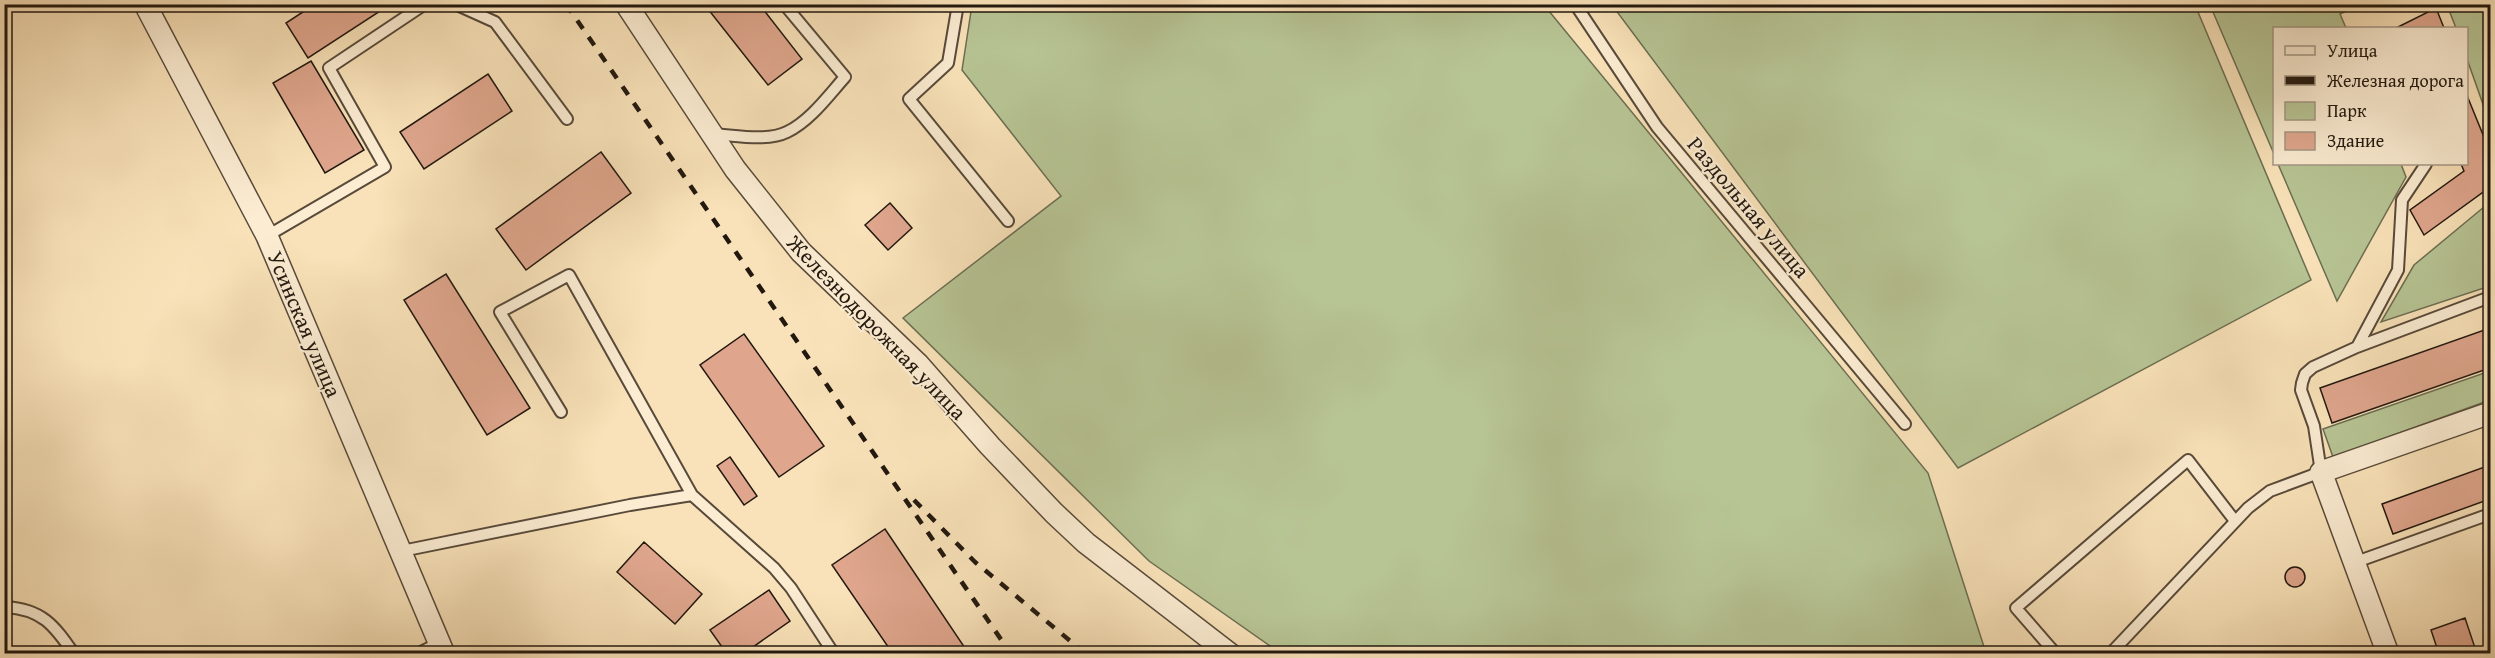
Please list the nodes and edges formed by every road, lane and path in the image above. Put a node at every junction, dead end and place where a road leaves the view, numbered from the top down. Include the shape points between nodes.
1 (146, 4) edge
2 (425, 4) edge
3 (455, 4) edge
4 (626, 4) edge
5 (784, 4) edge
6 (958, 4) edge
7 (1575, 4) edge
8 (567, 119) dead end
9 (712, 134) junction
10 (2425, 165) edge
11 (1008, 221) dead end
12 (267, 236) junction
13 (2490, 297) edge
14 (2357, 347) junction
15 (561, 412) dead end
16 (2490, 413) edge
17 (1905, 424) dead end
18 (2322, 472) junction
19 (692, 495) junction
20 (2490, 514) edge
21 (2235, 521) junction
22 (402, 552) junction
23 (2356, 562) junction
24 (5, 607) edge
25 (442, 648) edge
26 (74, 654) edge
27 (417, 654) edge
28 (834, 654) edge
29 (1230, 654) edge
30 (2056, 654) edge
31 (2110, 654) edge
32 (2388, 654) edge

1 - 12 street, Усинская улица
2 - 12 lane via 329,68 385,167
3 - 8 lane via 495,22
4 - 9 street, Железнодорожная улица
5 - 9 lane via 845,77 809,116 786,133
6 - 11 lane via 948,63 909,99
7 - 17 lane, Раздольная улица via 1657,128
9 - 29 street, Железнодорожная улица via 801,252 918,364 1047,506 1086,543
10 - 14 lane via 2402,200 2398,270
12 - 22 street, Усинская улица
13 - 14 lane
14 - 18 lane via 2313,367 2302,382
15 - 19 lane via 501,312 569,275
16 - 18 street
18 - 21 lane via 2270,491
18 - 23 street
19 - 22 lane
19 - 28 lane via 774,568
20 - 23 lane
21 - 30 lane via 2188,460 2016,608
21 - 31 lane
22 - 25 street, Усинская улица
23 - 32 street
24 - 26 lane via 39,614 55,626
25 - 27 lane

